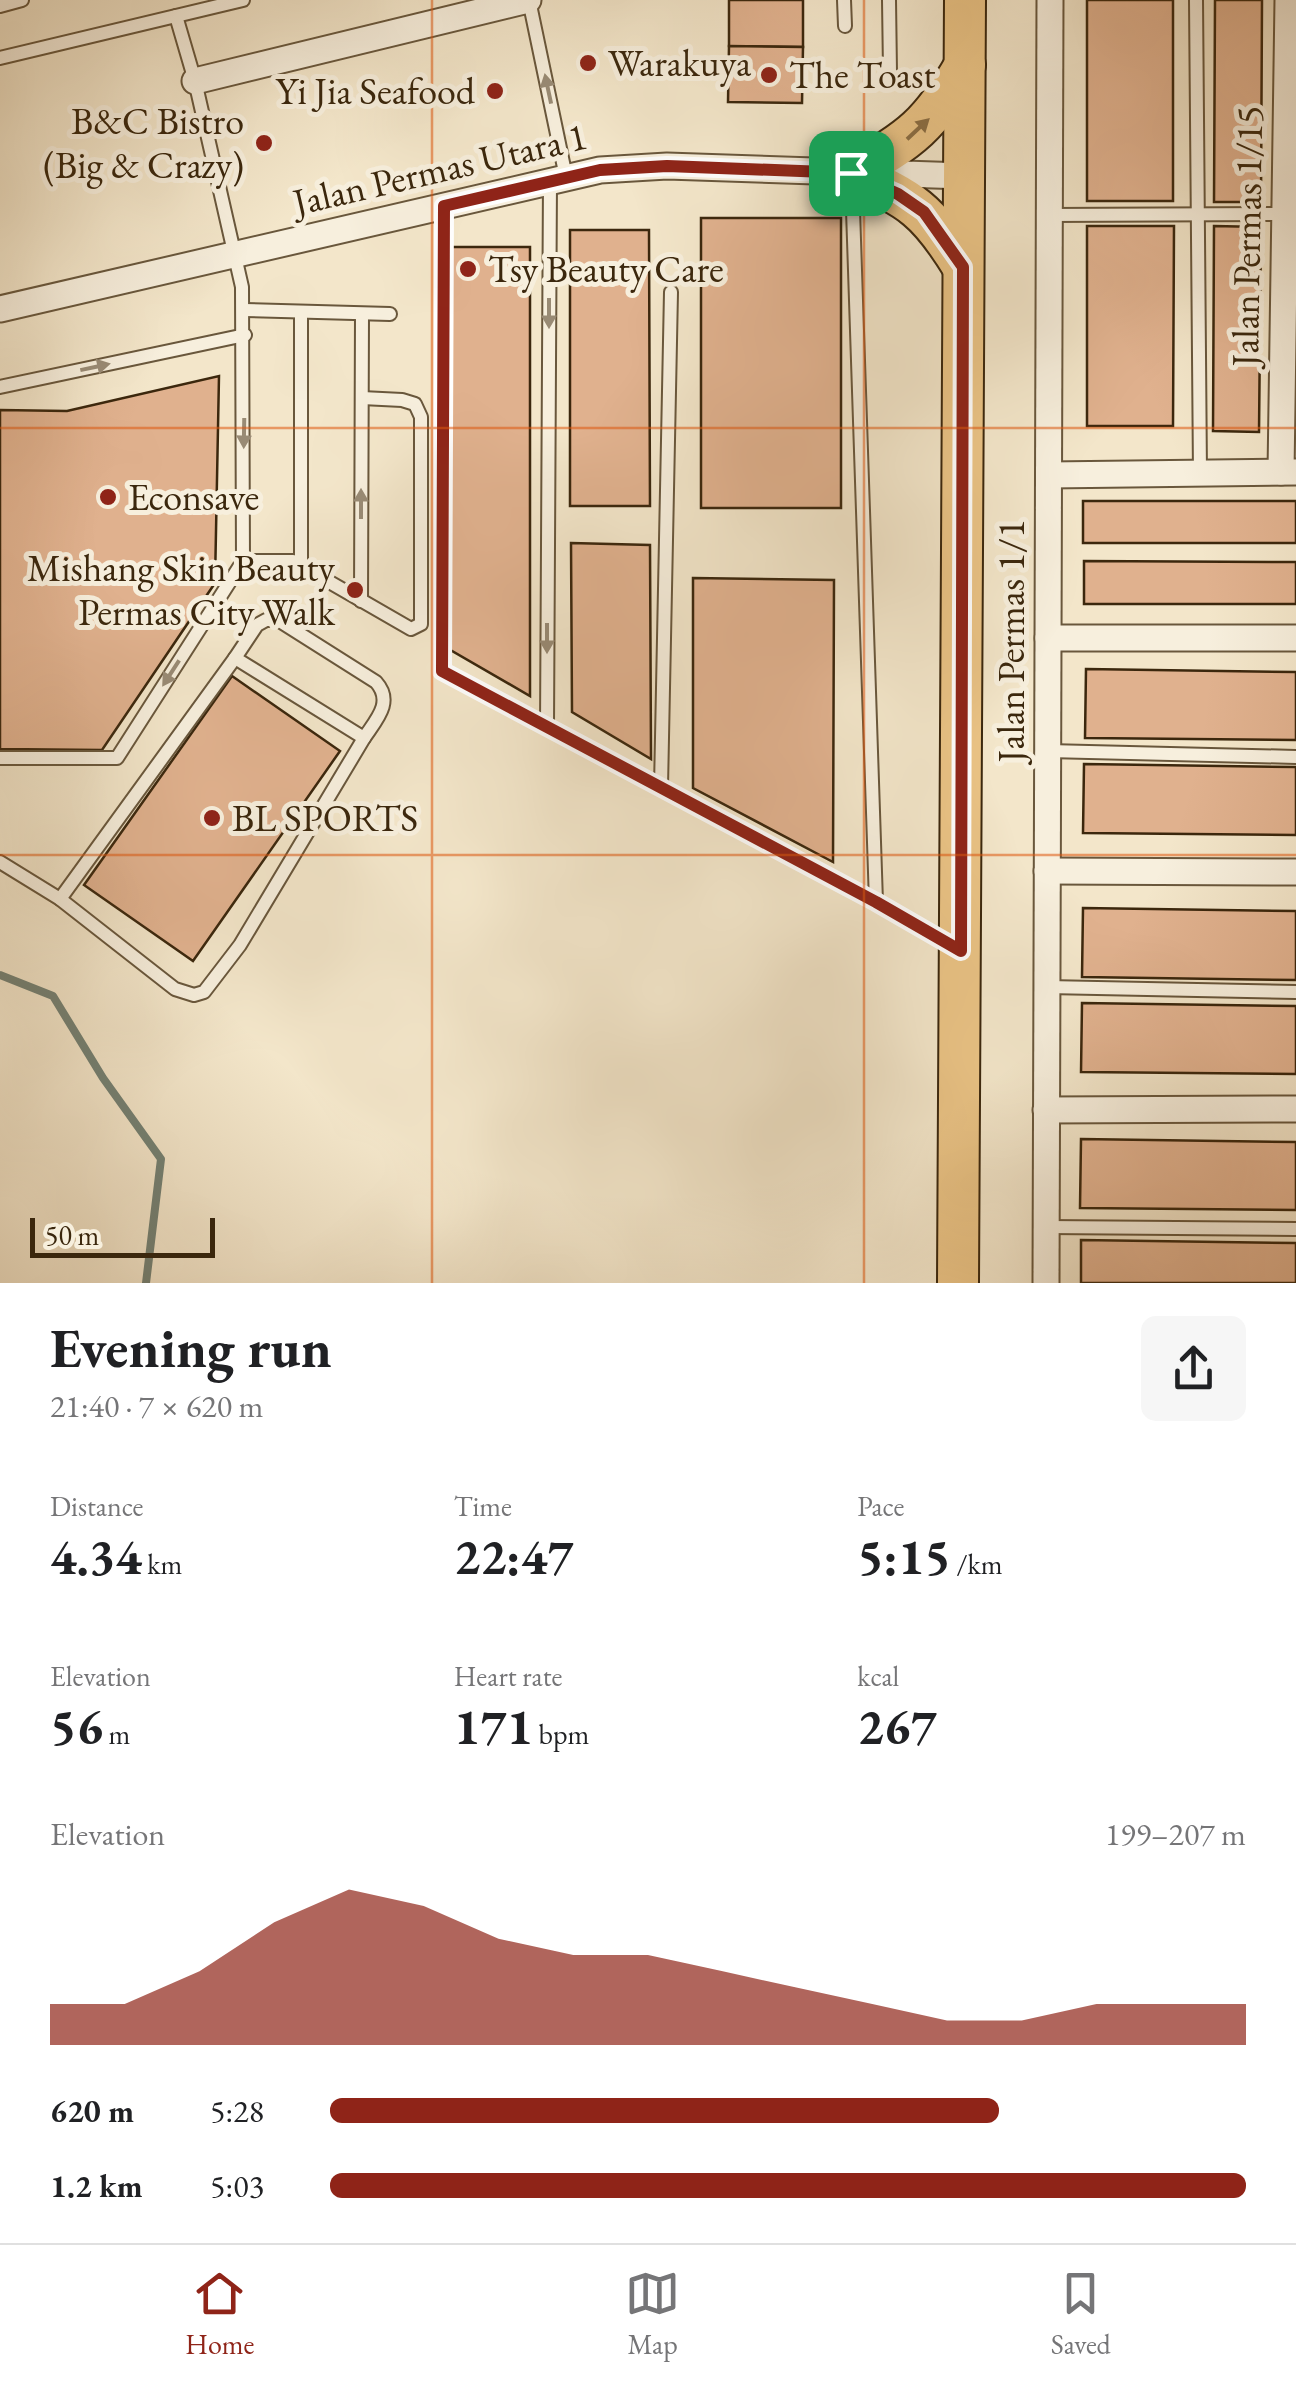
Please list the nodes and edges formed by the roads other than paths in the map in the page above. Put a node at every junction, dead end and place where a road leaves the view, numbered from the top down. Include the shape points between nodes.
1 (22, 0) edge
2 (243, 0) edge
3 (529, 0) edge
4 (844, 0) edge
5 (889, 0) edge
6 (964, 0) edge
7 (1050, 0) edge
8 (1196, 0) edge
9 (1288, 0) edge
10 (0, 6) edge
11 (176, 16) junction
12 (845, 26) dead end
13 (0, 58) edge
14 (965, 64) junction
15 (890, 71) dead end
16 (195, 81) junction
17 (1291, 150) edge
18 (851, 173) junction
19 (964, 176) junction
20 (558, 179) junction
21 (444, 206) junction
22 (1198, 214) junction
23 (1284, 214) junction
24 (1049, 216) junction
25 (236, 254) junction
26 (963, 267) junction
27 (671, 292) dead end
28 (1290, 307) edge
29 (0, 309) edge
30 (244, 310) junction
31 (301, 312) junction
32 (362, 314) junction
33 (390, 314) dead end
34 (244, 335) junction
35 (0, 387) edge
36 (362, 398) junction
37 (1289, 472) edge
38 (1200, 473) junction
39 (1048, 476) junction
40 (242, 561) junction
41 (301, 566) junction
42 (361, 602) junction
43 (1048, 638) junction
44 (1296, 638) edge
45 (235, 658) junction
46 (547, 726) junction
47 (364, 738) junction
48 (1048, 751) junction
49 (1296, 757) edge
50 (0, 758) edge
51 (661, 788) junction
52 (0, 862) edge
53 (1047, 871) junction
54 (1296, 872) edge
55 (60, 899) junction
56 (876, 902) junction
57 (961, 951) junction
58 (1047, 986) junction
59 (1296, 992) edge
60 (1296, 1109) edge
61 (1046, 1110) junction
62 (1046, 1226) junction
63 (1296, 1229) edge
64 (958, 1283) edge
65 (1046, 1283) edge

1 - 10 lane
2 - 11 lane
3 - 16 street
20 -> 3 lane
4 - 12 lane
5 - 15 lane
6 - 14 main road
7 - 24 street, Jalan Permas 1/1
8 - 22 lane
9 - 17 street, Jalan Permas 1/15
11 - 13 lane
11 - 16 lane
18 -> 14 main road via 922,127
14 - 19 main road
16 - 25 lane
17 - 23 street, Jalan Permas 1/15
18 - 19 street, Jalan Permas Utara 1
18 - 20 street, Jalan Permas Utara 1 via 667,166
18 - 26 main road via 924,212
18 - 56 lane
19 - 26 main road
20 - 21 street, Jalan Permas Utara 1
20 -> 46 lane
21 - 25 street, Jalan Permas Utara 1
21 - 46 lane via 442,671
22 - 23 lane
22 - 24 lane
22 - 38 lane
23 - 28 street, Jalan Permas 1/15
24 - 39 street, Jalan Permas 1/1
25 - 29 street, Jalan Permas Utara 1
25 - 30 lane
26 - 57 main road
27 - 51 lane
28 - 37 street, Jalan Permas 1/15
30 - 31 lane
30 - 34 lane
31 - 32 lane
31 - 41 lane
32 - 33 lane
32 - 36 lane
35 -> 34 lane
34 -> 40 lane
42 -> 36 lane
36 - 42 lane via 402,400 422,416 421,624 411,630
37 - 38 street
38 - 39 street
39 - 43 street, Jalan Permas 1/1
40 - 41 lane
40 -> 50 lane via 117,758
41 - 42 lane
43 - 44 street
43 - 48 street, Jalan Permas 1/1
45 - 47 lane
45 - 47 lane via 257,625 278,620 382,690 383,708
45 - 55 lane
46 - 51 lane
47 - 55 lane via 240,946 204,992 175,990
48 - 49 lane
48 - 53 street, Jalan Permas 1/1
51 - 56 lane
52 - 55 lane
53 - 54 street
53 - 58 street, Jalan Permas 1/1
56 - 57 lane
57 - 64 main road
58 - 59 lane
58 - 61 street, Jalan Permas 1/1
60 - 61 street
61 - 62 street, Jalan Permas 1/1
62 - 63 lane
62 - 65 street, Jalan Permas 1/1

